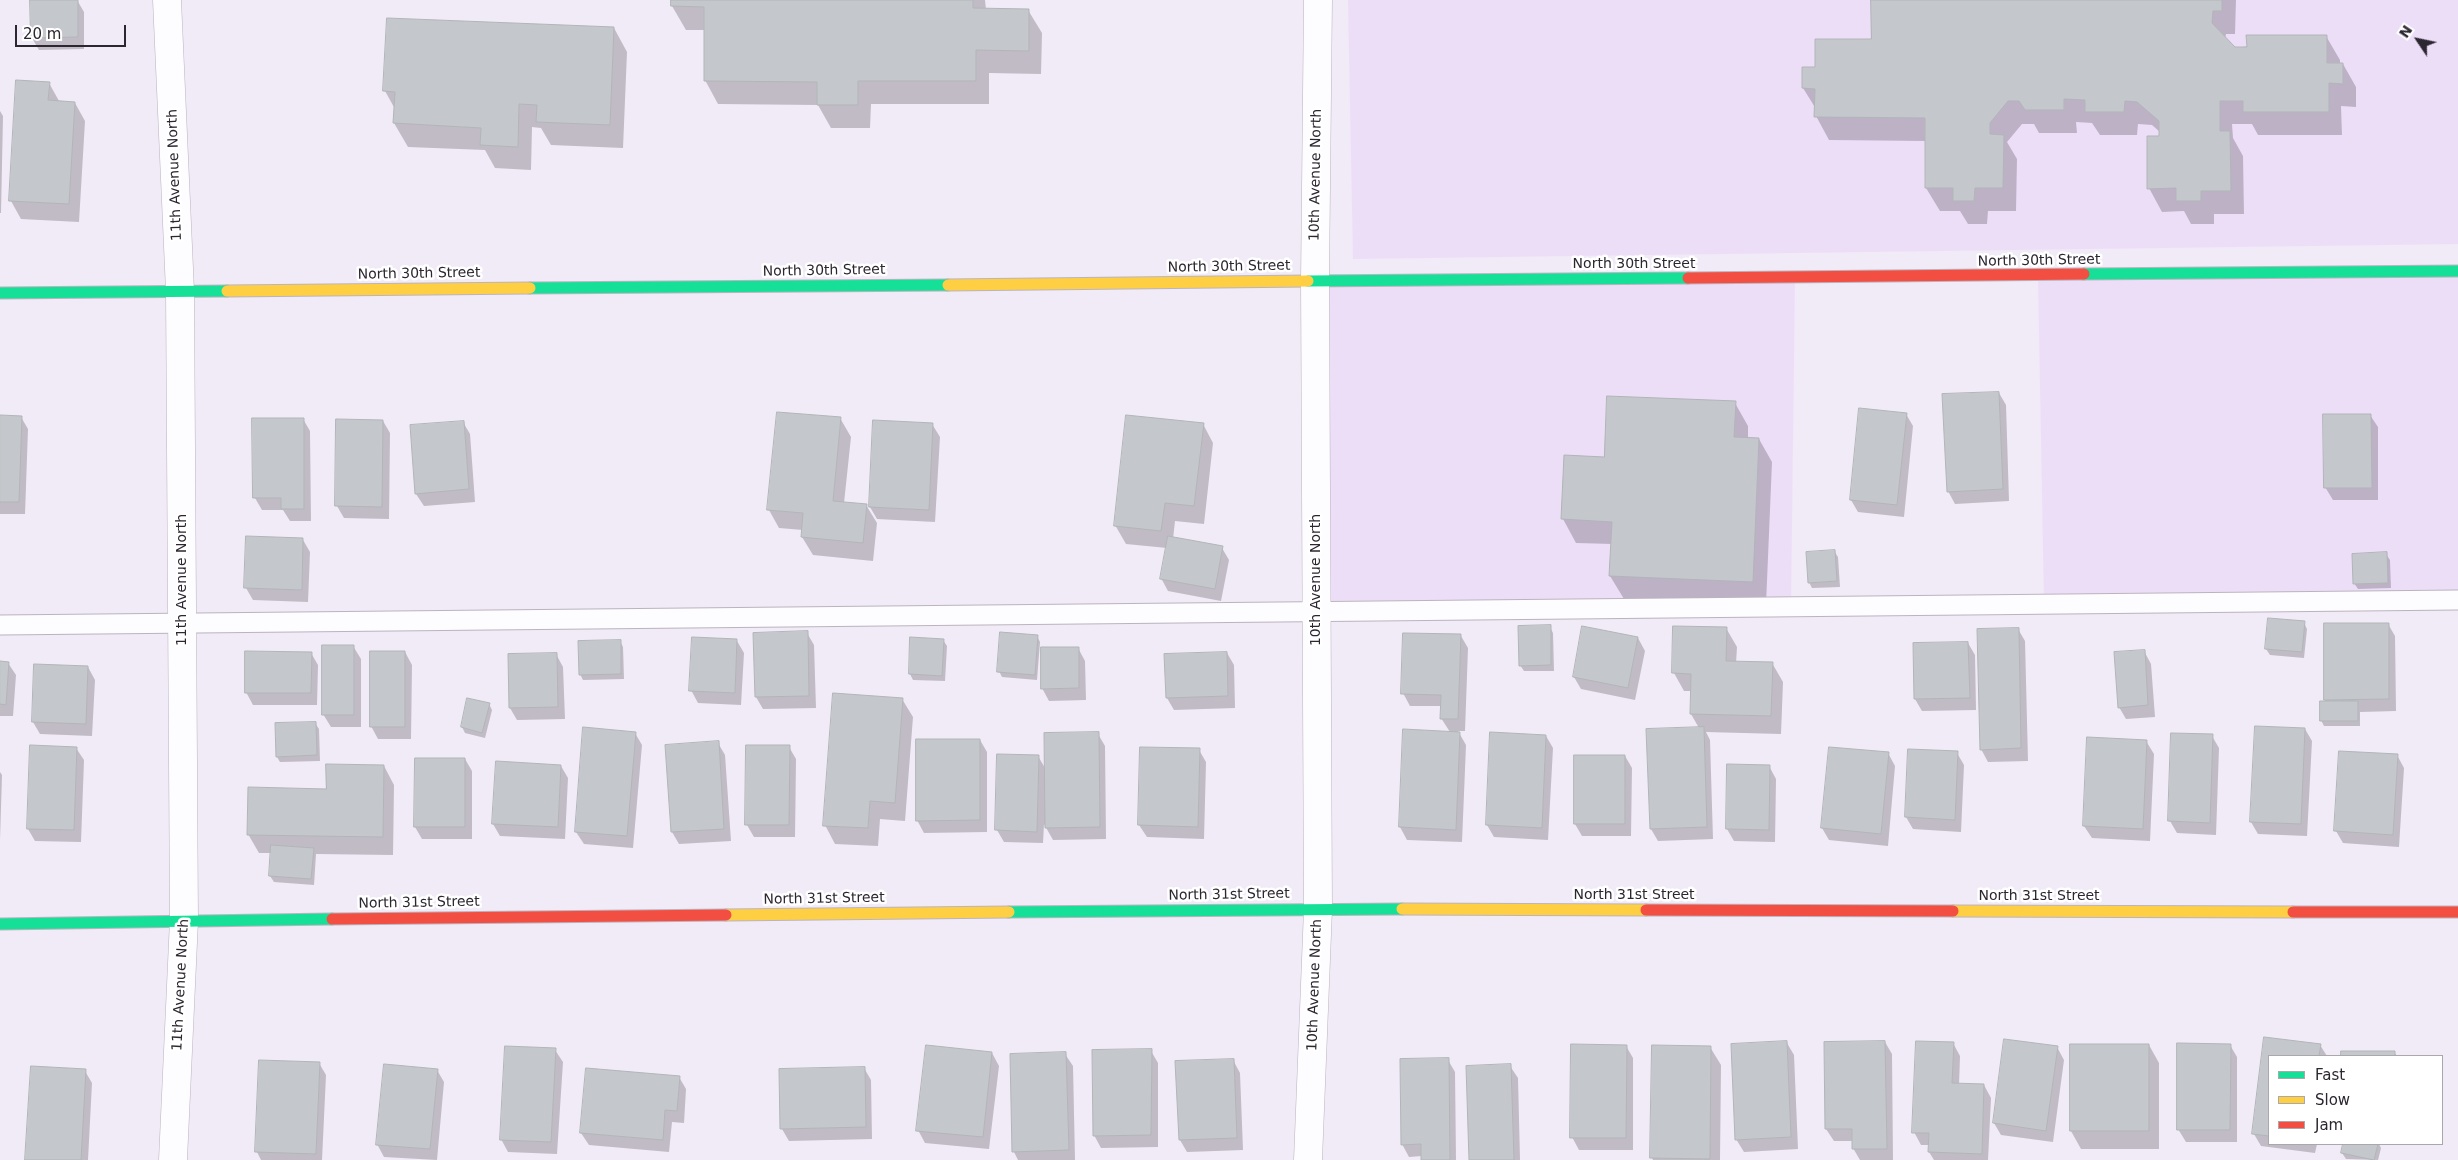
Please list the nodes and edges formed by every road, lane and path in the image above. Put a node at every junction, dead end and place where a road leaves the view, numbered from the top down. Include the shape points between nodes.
1 (167, 0) edge
2 (1318, 0) edge
3 (2458, 271) edge
4 (1315, 281) junction
5 (180, 292) junction
6 (0, 293) edge
7 (2458, 600) edge
8 (1316, 612) junction
9 (182, 624) junction
10 (0, 626) edge
11 (1318, 909) junction
12 (2458, 912) edge
13 (184, 920) junction
14 (0, 924) edge
15 (172, 1160) edge
16 (1308, 1160) edge

1 - 5 street, 11th Avenue North
2 - 4 street, 10th Avenue North
3 - 4 street, North 30th Street
4 - 5 street, North 30th Street
4 - 8 street, 10th Avenue North
5 - 6 street, North 30th Street
5 - 9 street, 11th Avenue North
7 - 8 lane
8 - 9 lane
8 - 11 street, 10th Avenue North
9 - 10 lane
9 - 13 street, 11th Avenue North
11 - 12 street, North 31st Street
11 - 13 street, North 31st Street
11 - 16 street, 10th Avenue North
13 - 14 street, North 31st Street
13 - 15 street, 11th Avenue North

